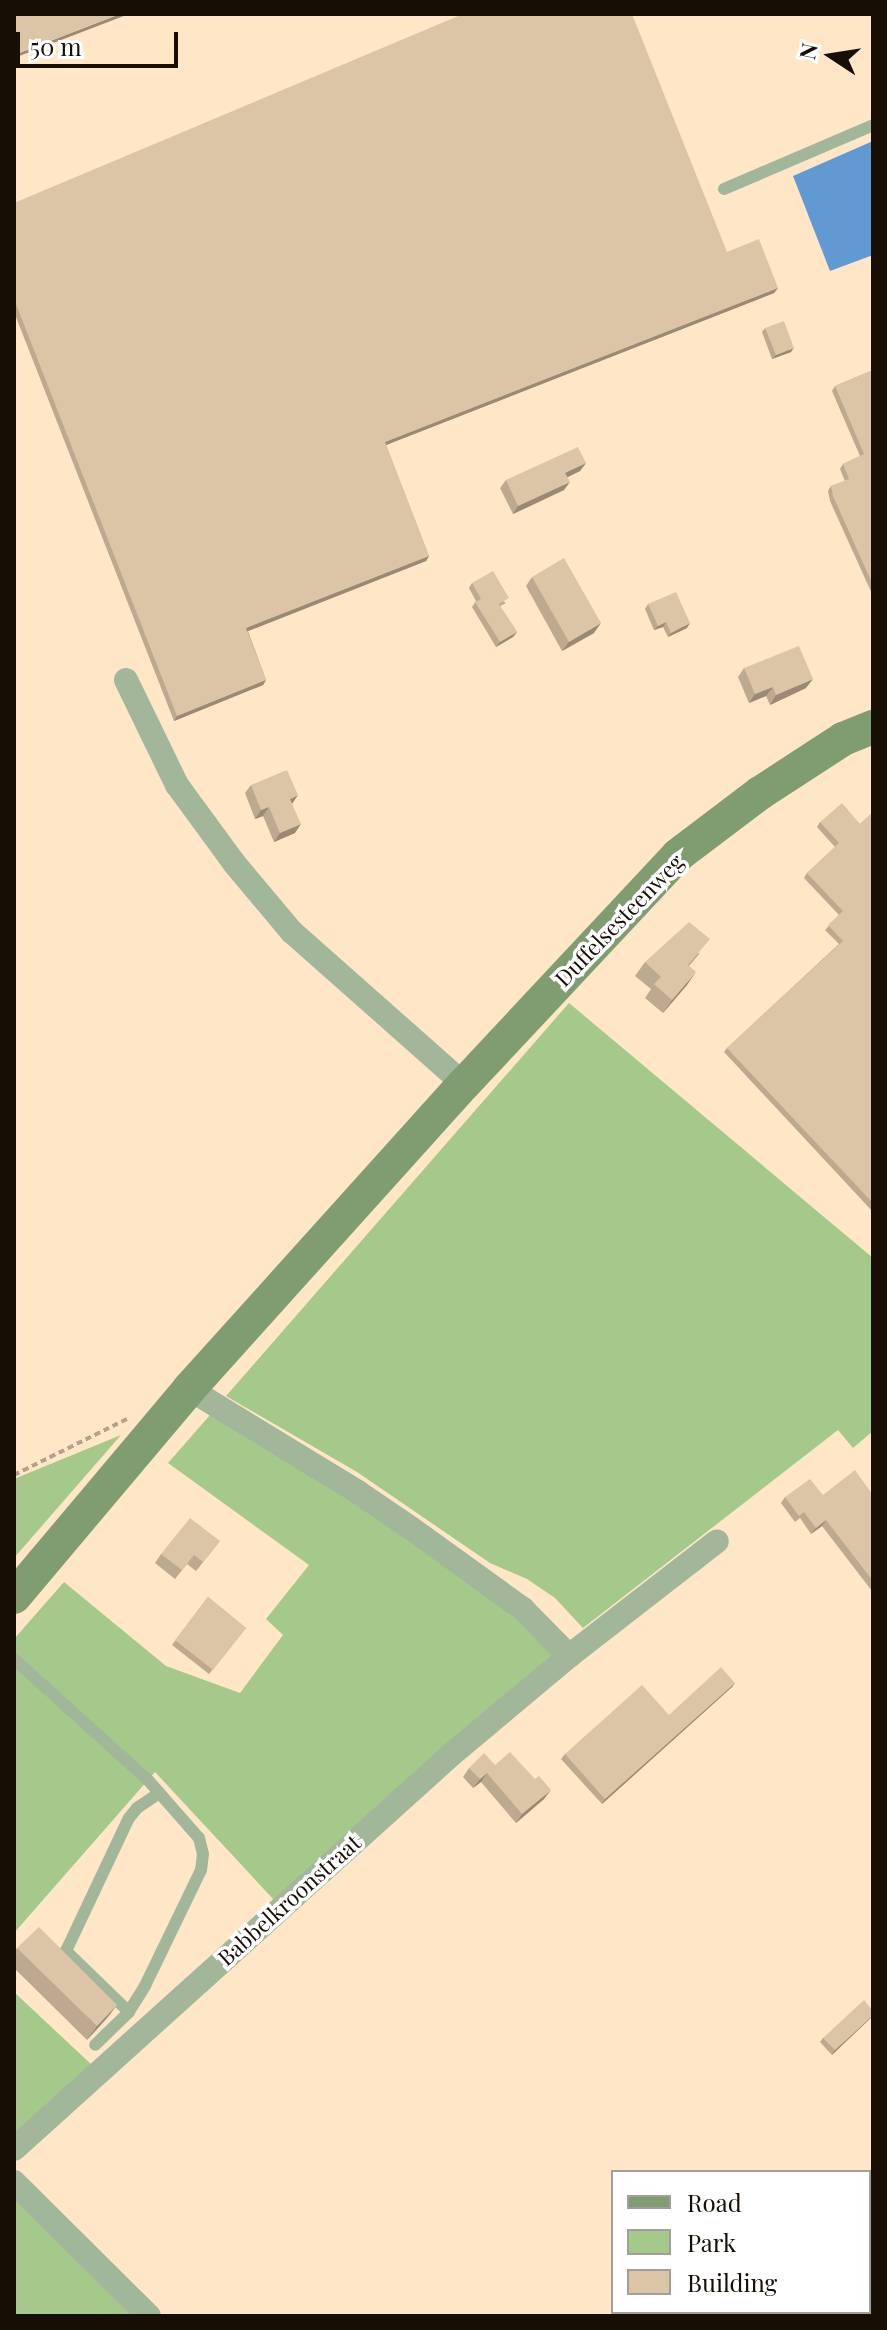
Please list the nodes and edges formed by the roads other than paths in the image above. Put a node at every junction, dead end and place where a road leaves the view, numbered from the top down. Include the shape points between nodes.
1 (873, 125) edge
2 (724, 189) dead end
3 (126, 680) dead end
4 (873, 727) edge
5 (464, 1084) junction
6 (189, 1389) junction
7 (717, 1541) dead end
8 (14, 1597) edge
9 (569, 1656) junction
10 (14, 1659) edge
11 (159, 1793) junction
12 (129, 2012) junction
13 (95, 2045) dead end
14 (14, 2149) edge
15 (14, 2182) edge
16 (149, 2316) edge

1 - 2 lane
3 - 5 street via 177,785 234,863 292,932
4 - 5 street, Duffelsesteenweg via 843,739 760,793 678,855
5 - 6 street, Duffelsesteenweg
6 - 8 street, Duffelsesteenweg
6 - 9 street via 412,1529 523,1609
7 - 9 street, Babbelkroonstraat
9 - 14 street, Babbelkroonstraat via 389,1809
10 - 11 lane
11 - 12 lane via 199,1838 201,1870
11 - 12 lane via 129,1818 66,1951
12 - 13 lane
15 - 16 street

